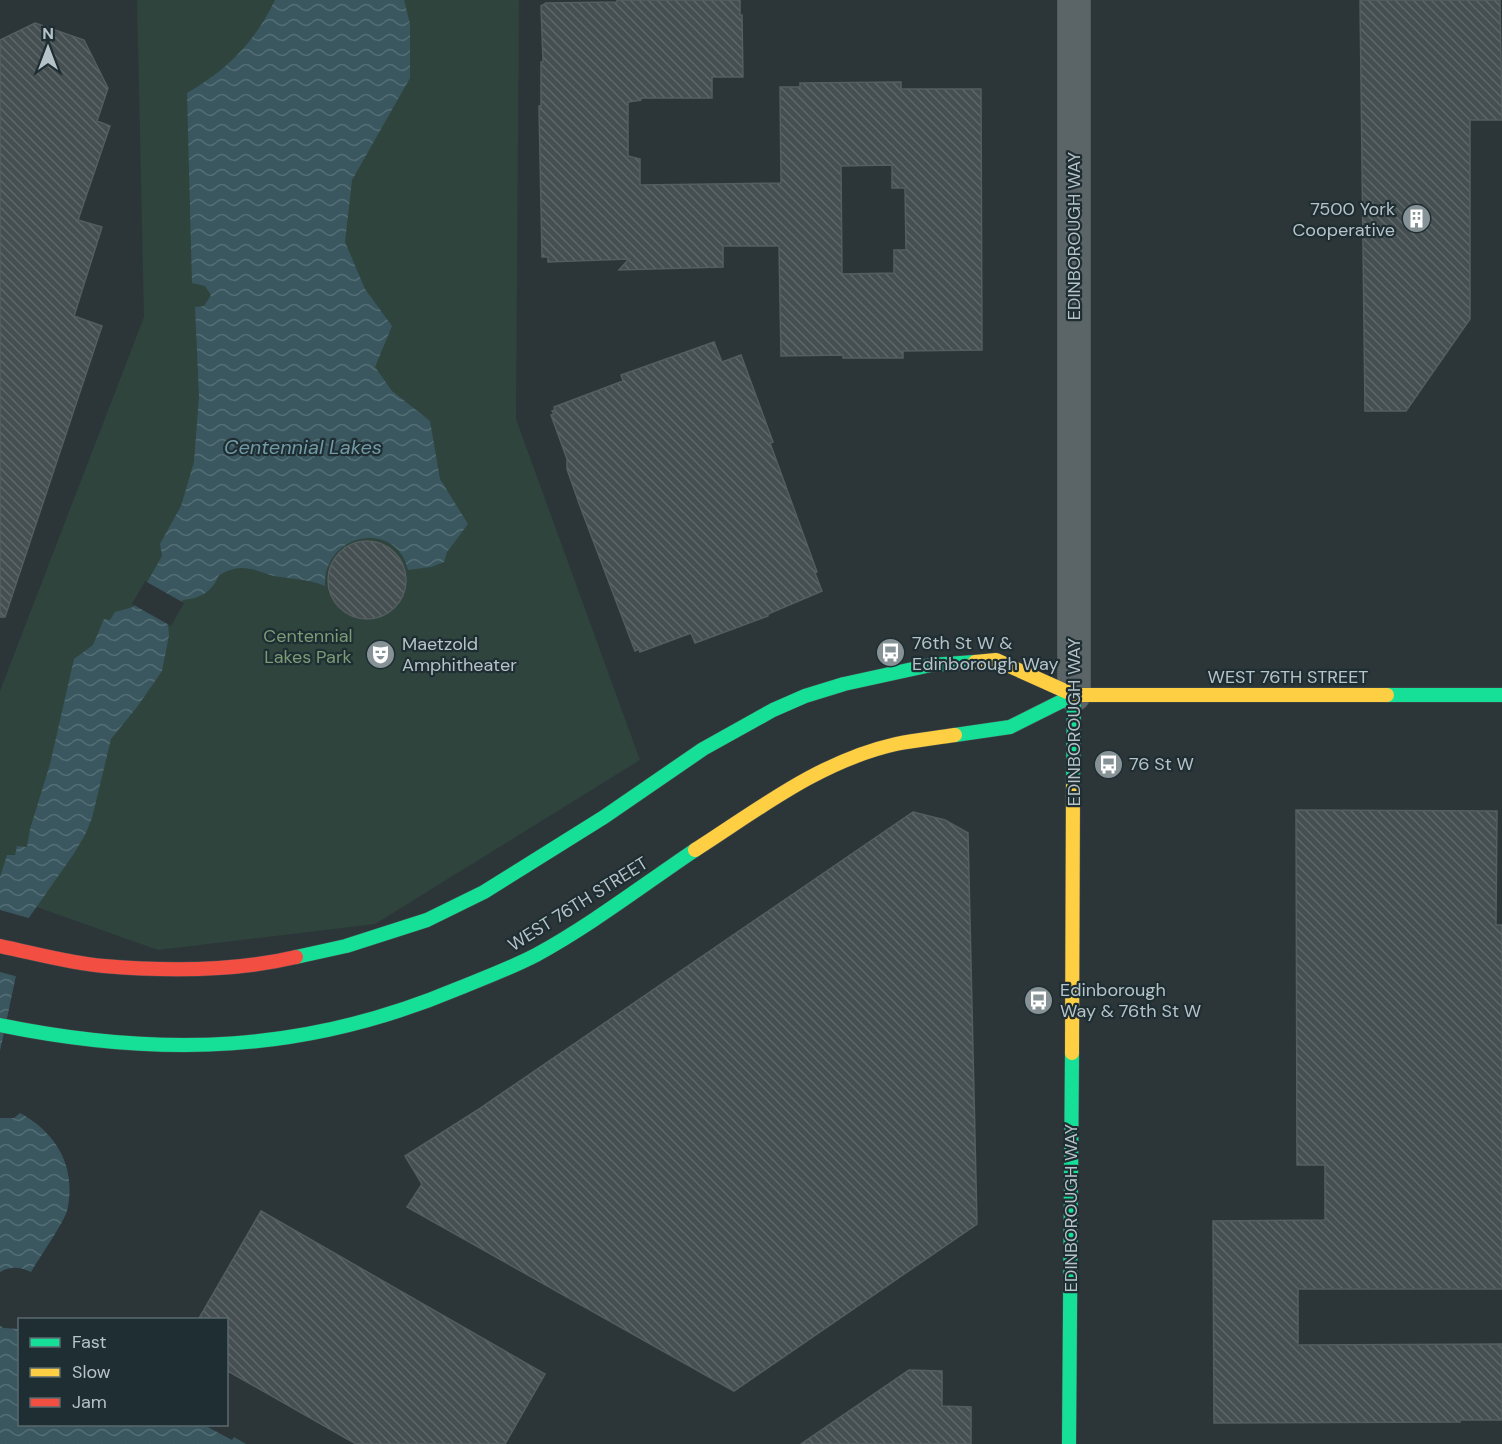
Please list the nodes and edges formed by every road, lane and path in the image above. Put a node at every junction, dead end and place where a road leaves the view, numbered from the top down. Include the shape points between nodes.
1 (1074, 0) edge
2 (1074, 695) junction
3 (1502, 695) edge
4 (0, 946) edge
5 (0, 1025) edge
6 (1070, 1444) edge

1 - 2 street, EDINBOROUGH WAY
2 - 3 street, WEST 76TH STREET
2 - 4 street, WEST 76TH STREET via 996,660 931,665 805,696 703,749 512,876 427,920 317,953 280,961 161,969 103,966
2 - 5 street, WEST 76TH STREET via 1010,727 896,744 818,773 770,799 524,962 373,1020 253,1042 192,1046 128,1046 42,1035
2 - 6 street, EDINBOROUGH WAY

